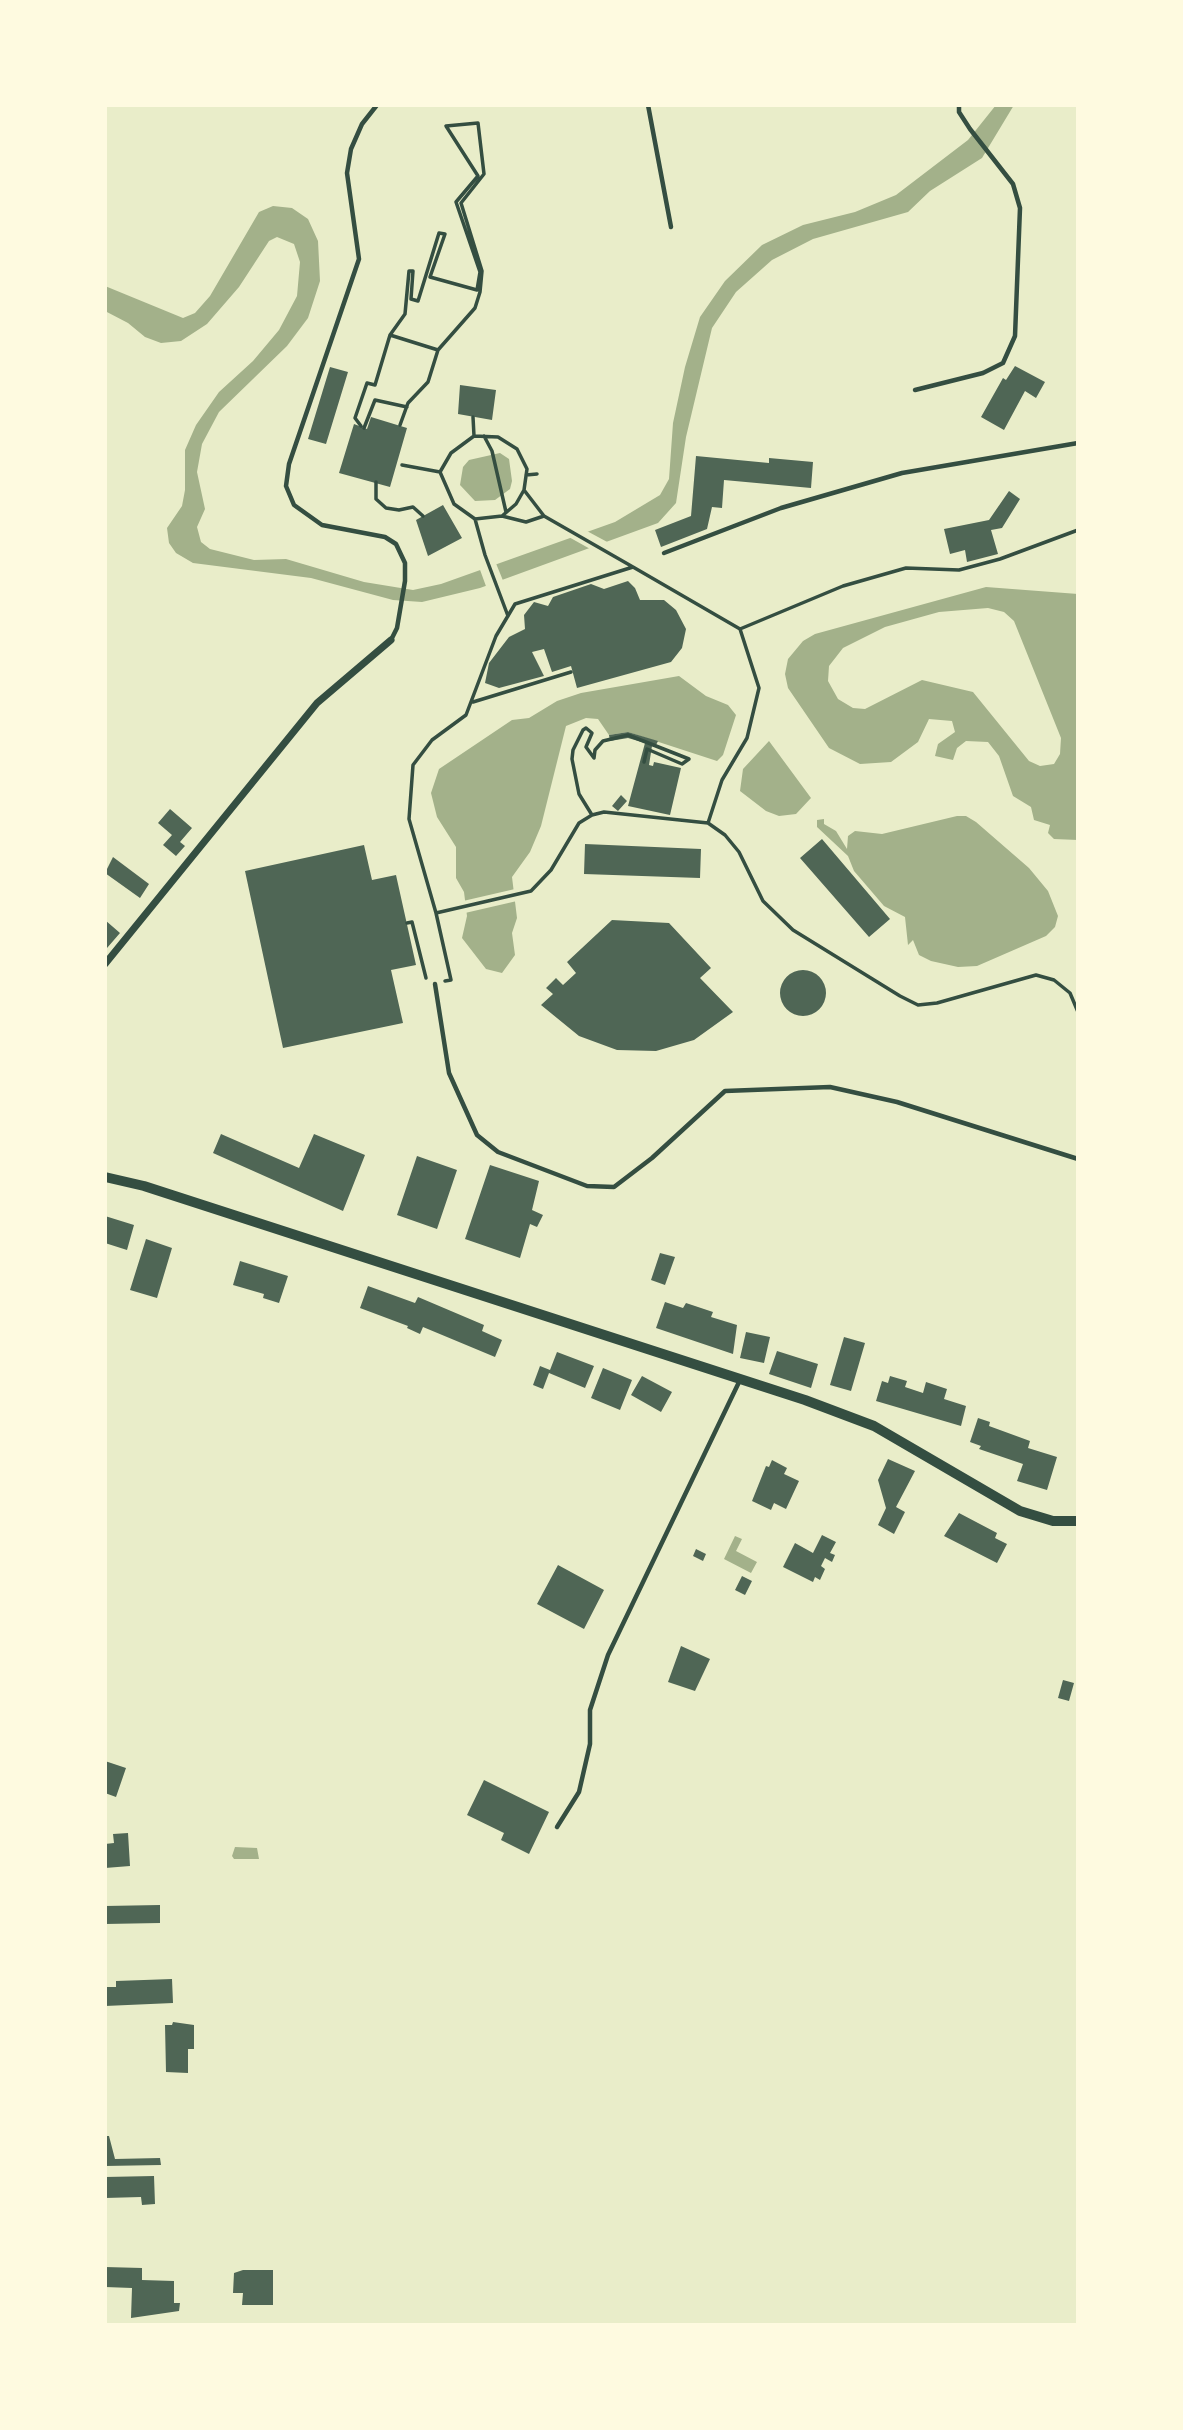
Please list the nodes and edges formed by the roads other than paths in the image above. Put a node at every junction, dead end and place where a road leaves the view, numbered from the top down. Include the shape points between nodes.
1 (377, 105) edge
2 (648, 105) edge
3 (959, 105) edge
4 (671, 228) dead end
5 (915, 390) dead end
6 (1078, 443) edge
7 (664, 553) dead end
8 (391, 640) joint
9 (105, 964) edge
10 (435, 984) road end
11 (1078, 1159) edge
12 (105, 1177) edge
13 (740, 1379) junction
14 (1078, 1521) edge
15 (557, 1827) dead end

1 - 8 lane via 362,124 346,173 359,259 289,464 286,486 294,505 322,525 385,537 396,544 405,563 405,581
2 - 4 lane
3 - 5 lane via 970,129 1013,184 1020,208 1015,336 1003,363 983,373
6 - 7 lane via 902,473 781,508
8 - 9 street via 317,703
10 - 11 lane via 449,1073 477,1135 498,1152 587,1186 614,1187 725,1091 830,1087 897,1102
12 - 13 street
13 - 14 street via 874,1426 1020,1511 1053,1521
13 - 15 lane via 608,1655 590,1710 590,1744 579,1792

